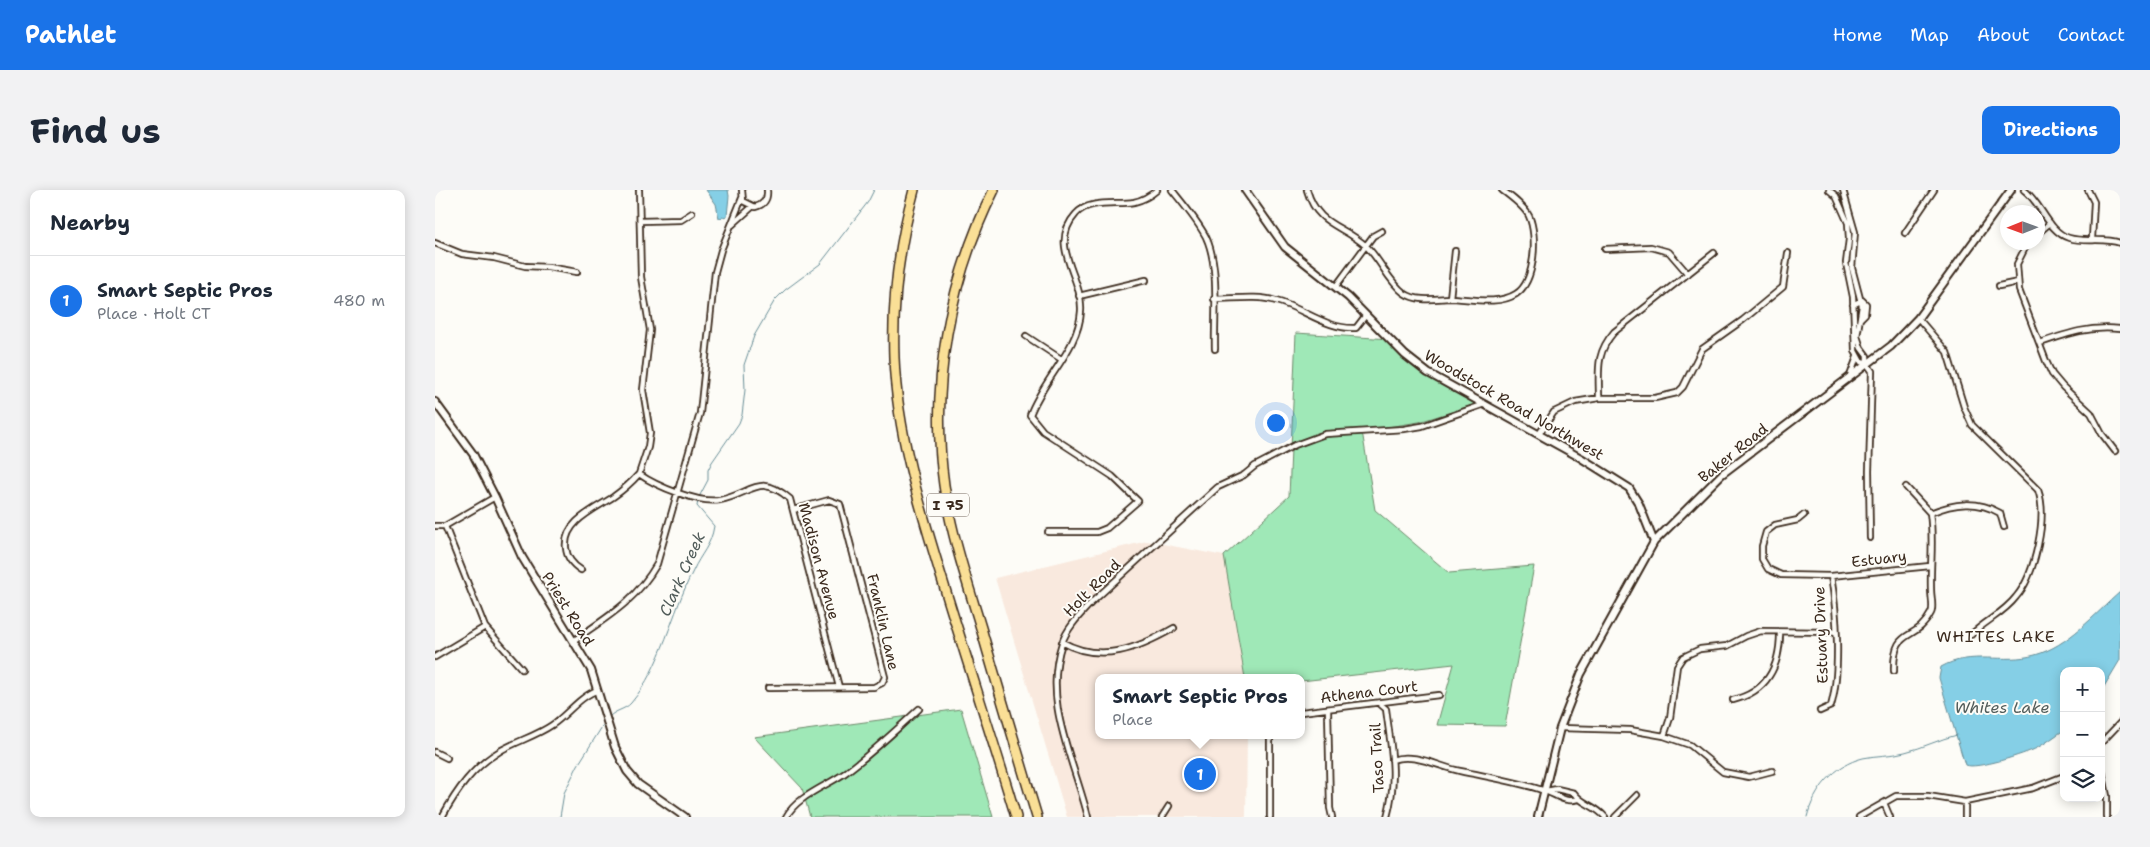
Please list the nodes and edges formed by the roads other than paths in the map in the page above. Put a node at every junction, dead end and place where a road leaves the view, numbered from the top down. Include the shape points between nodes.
1 (639, 190) edge
2 (767, 190) edge
3 (915, 190) edge
4 (994, 190) edge
5 (1157, 190) edge
6 (1172, 190) edge
7 (1245, 190) edge
8 (1307, 190) edge
9 (1502, 190) edge
10 (1830, 190) edge
11 (1839, 190) edge
12 (1843, 190) edge
13 (1934, 190) edge
14 (2011, 190) edge
15 (2024, 190) edge
16 (2088, 190) edge
17 (742, 192) edge
18 (752, 207) junction
19 (692, 213) dead end
20 (640, 221) junction
21 (2050, 223) junction
22 (732, 224) junction
23 (2045, 227) edge
24 (1382, 231) dead end
25 (1905, 233) dead end
26 (2092, 239) junction
27 (435, 243) edge
28 (2120, 243) edge
29 (1365, 246) junction
30 (1605, 249) dead end
31 (1455, 250) dead end
32 (2024, 250) edge
33 (1714, 253) dead end
34 (1788, 253) dead end
35 (577, 272) dead end
36 (1688, 274) junction
37 (1145, 280) dead end
38 (2018, 282) junction
39 (1336, 286) junction
40 (1999, 286) dead end
41 (1079, 296) junction
42 (1450, 298) junction
43 (1214, 300) junction
44 (1861, 300) junction
45 (1853, 305) junction
46 (1366, 315) junction
47 (1918, 318) junction
48 (2120, 329) edge
49 (1025, 336) dead end
50 (2040, 343) junction
51 (1215, 350) dead end
52 (1857, 356) junction
53 (1061, 360) junction
54 (1867, 364) junction
55 (1848, 379) junction
56 (1599, 398) junction
57 (435, 402) edge
58 (1485, 404) junction
59 (1539, 434) junction
60 (2115, 450) dead end
61 (639, 474) junction
62 (1906, 486) dead end
63 (678, 492) junction
64 (495, 497) junction
65 (793, 510) junction
66 (1930, 513) junction
67 (1804, 515) dead end
68 (435, 526) edge
69 (445, 526) junction
70 (2004, 527) dead end
71 (1048, 532) dead end
72 (1870, 538) dead end
73 (1654, 542) junction
74 (1930, 566) junction
75 (581, 570) dead end
76 (1831, 576) junction
77 (485, 627) junction
78 (1175, 628) dead end
79 (1835, 632) junction
80 (1780, 633) junction
81 (1971, 635) dead end
82 (573, 641) junction
83 (1062, 642) junction
84 (435, 657) edge
85 (522, 669) dead end
86 (1894, 671) dead end
87 (839, 687) junction
88 (768, 688) dead end
89 (598, 690) junction
90 (1439, 695) dead end
91 (1733, 700) dead end
92 (1377, 703) junction
93 (919, 709) dead end
94 (1328, 709) junction
95 (1821, 711) dead end
96 (1305, 712) edge
97 (2120, 723) edge
98 (1560, 728) junction
99 (1664, 736) junction
100 (1270, 739) edge
101 (2105, 739) edge
102 (435, 752) edge
103 (447, 758) dead end
104 (1392, 760) junction
105 (1772, 771) dead end
106 (2060, 778) edge
107 (2105, 786) edge
108 (1546, 791) junction
109 (1637, 795) dead end
110 (1578, 799) junction
111 (1965, 802) junction
112 (1884, 803) junction
113 (1169, 806) dead end
114 (442, 817) edge
115 (685, 817) edge
116 (787, 817) edge
117 (1016, 817) edge
118 (1037, 817) edge
119 (1087, 817) edge
120 (1163, 817) edge
121 (1270, 817) edge
122 (1332, 817) edge
123 (1387, 817) edge
124 (1538, 817) edge
125 (1605, 817) edge
126 (1615, 817) edge
127 (1859, 817) edge
128 (1890, 817) edge
129 (1965, 817) edge
130 (2107, 817) edge

1 - 20 street
2 - 18 street via 764,202
3 - 117 highway, I 75 via 904,226 895,294 894,358 898,402 921,510
4 - 118 highway, I 75 via 969,248 949,321 941,384 942,457 957,548
5 - 41 street via 1134,202 1093,205 1077,212 1068,225 1064,250
6 - 43 street via 1206,238 1213,257
7 - 39 street, Woodstock Road Northwest via 1285,247
8 - 29 street via 1323,219
9 - 42 street via 1529,216 1533,247 1527,283 1515,294 1500,300
10 - 11 street
10 - 45 street via 1848,223 1846,263
12 - 44 street via 1855,232 1852,268
13 - 25 street
14 - 47 street, Baker Road
15 - 21 street via 2042,208
16 - 26 street via 2094,202
17 - 18 street via 746,204
17 - 22 street
18 - 22 street
19 - 20 street via 681,220
20 - 61 street via 641,277 650,330 643,390 650,433
21 - 23 street
21 - 26 street via 2069,238
22 - 63 street via 715,272 700,412
24 - 29 street
26 - 28 street
27 - 35 street via 462,254
29 - 39 street
29 - 42 street via 1404,293 1419,299
30 - 36 street via 1651,247 1669,252
31 - 42 street
32 - 38 street via 2017,264
33 - 36 street
34 - 56 street via 1783,287 1702,349 1677,393 1655,398
36 - 56 street via 1614,332 1605,343 1599,356
37 - 41 street
38 - 40 street
38 - 50 street
39 - 46 street, Woodstock Road Northwest
41 - 53 street via 1079,331
43 - 46 street via 1261,298 1277,301 1343,329 1356,328
43 - 51 street
44 - 45 street
44 - 54 street via 1857,336 1867,356
45 - 52 street
46 - 58 street, Woodstock Road Northwest via 1405,355 1428,373
47 - 54 street, Baker Road via 1891,346
47 - 81 street via 1947,352 1972,425 2038,490 2042,501 2032,569 2027,581 2005,608
48 - 50 street via 2080,329
49 - 53 street
50 - 60 street via 2052,374 2091,413
52 - 54 street
52 - 55 street
53 - 71 street via 1036,399 1031,415 1043,431 1112,476 1137,501 1107,528 1097,532
54 - 55 street, Baker Road
54 - 72 street via 1872,371
55 - 73 street, Baker Road via 1722,474
56 - 59 street via 1575,402 1554,412
57 - 64 street, Priest Road via 473,454
58 - 59 street, Woodstock Road Northwest
58 - 83 street, Holt Road via 1404,429 1325,434 1295,445 1245,475 1218,486 1091,603
59 - 73 street, Woodstock Road Northwest via 1629,488
61 - 63 street, Madison Avenue via 654,485
61 - 75 street via 578,520 569,531 566,551
62 - 66 street
63 - 65 street, Madison Avenue via 721,500 759,485 769,485 790,499
63 - 82 street via 657,564 645,584 629,601
64 - 69 street
64 - 82 street, Priest Road via 522,557
65 - 87 street, Madison Avenue
65 - 87 street, Franklin Lane via 829,500 840,504 862,586 885,677 877,687
66 - 70 street via 1962,504 1988,506 2000,513
66 - 74 street via 1933,533
67 - 76 street, Estuary Drive via 1798,520 1775,525 1766,532 1762,559 1768,569 1781,575
68 - 69 street
69 - 77 street
73 - 98 street, Baker Road via 1581,674
74 - 76 street, Estuary
74 - 86 street via 1932,612 1923,625 1899,641 1894,654
76 - 79 street, Estuary Drive
77 - 84 street
77 - 85 street
78 - 83 street via 1126,651 1077,650
79 - 80 street
79 - 95 street, Estuary Drive via 1836,690 1831,706
80 - 91 street via 1775,669 1763,686 1747,697
80 - 99 street via 1761,631 1727,646 1700,649 1683,657 1677,666 1670,718
82 - 89 street, Priest Road via 591,670
83 - 119 street, Holt Road via 1054,688 1056,705
87 - 88 street, Franklin Lane
89 - 114 street via 553,725 500,750 480,765 462,784
89 - 115 street, Priest Road via 619,758 630,776
90 - 92 street, Athena Court
92 - 94 street, Athena Court
92 - 104 street, Taso Trail via 1386,709
93 - 116 street via 845,773 809,795
94 - 96 street, Athena Court
94 - 122 street
97 - 101 street
98 - 99 street via 1630,730
98 - 108 street, Baker Road
99 - 105 street via 1690,745 1723,772 1749,776
100 - 121 street
102 - 103 street
104 - 108 street via 1410,758
104 - 123 street, Taso Trail via 1394,788
106 - 111 street via 2033,788
107 - 130 street
108 - 110 street via 1563,799
108 - 110 street via 1557,789 1574,793
108 - 124 street, Baker Road
109 - 126 street
110 - 125 street via 1597,808
111 - 112 street via 1928,796 1896,796
111 - 129 street
112 - 127 street
112 - 128 street
113 - 120 street

